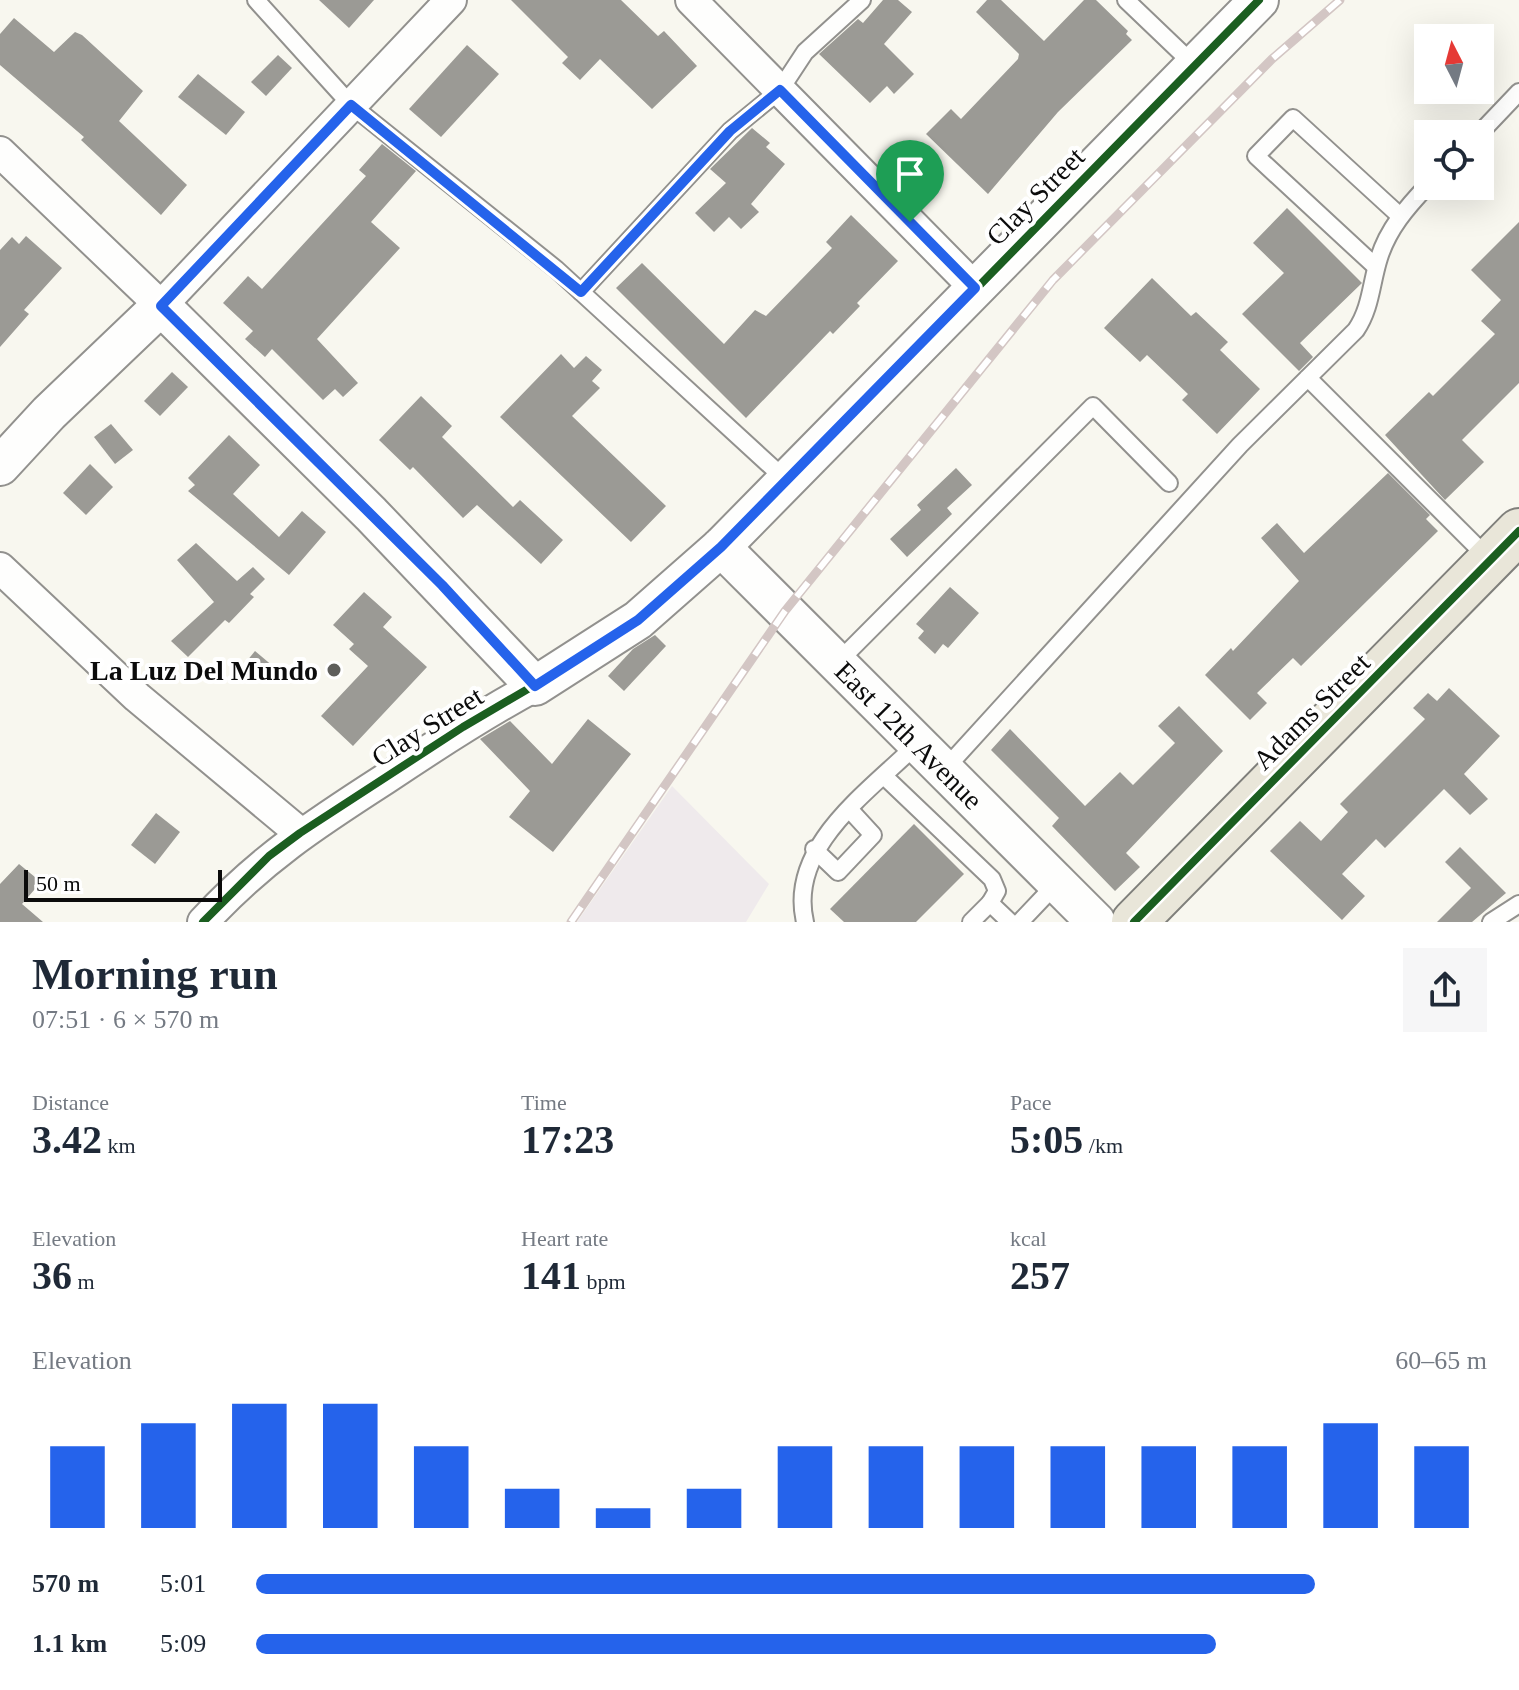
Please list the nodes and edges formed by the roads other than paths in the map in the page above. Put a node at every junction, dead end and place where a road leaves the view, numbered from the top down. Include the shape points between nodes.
1 (256, 0) edge
2 (451, 0) edge
3 (691, 0) edge
4 (862, 0) edge
5 (1126, 0) edge
6 (1259, 0) edge
7 (1195, 65) junction
8 (780, 90) junction
9 (1519, 92) edge
10 (351, 105) junction
11 (1492, 120) edge
12 (0, 152) edge
13 (1414, 200) edge
14 (1400, 216) junction
15 (1376, 267) junction
16 (975, 288) junction
17 (581, 292) junction
18 (161, 306) junction
19 (1308, 378) junction
20 (0, 466) edge
21 (787, 481) junction
22 (1169, 483) dead end
23 (1504, 545) edge
24 (721, 547) junction
25 (0, 568) edge
26 (837, 663) junction
27 (535, 686) junction
28 (918, 743) junction
29 (944, 770) junction
30 (884, 776) junction
31 (850, 810) junction
32 (300, 833) junction
33 (814, 849) junction
34 (1057, 883) junction
35 (990, 903) junction
36 (1519, 904) edge
37 (203, 922) edge
38 (805, 922) edge
39 (971, 922) edge
40 (1010, 922) edge
41 (1020, 922) edge
42 (1096, 922) edge
43 (1134, 922) edge
44 (1491, 922) edge

1 - 10 lane
2 - 10 street
3 - 8 street
4 - 8 lane via 805,52
5 - 7 lane
6 - 7 street, Clay Street
7 - 16 street, Clay Street
8 - 16 street
8 - 17 lane via 730,131
9 - 11 lane
10 - 17 lane
10 - 18 street
12 - 18 street
13 - 14 lane
14 - 15 lane
14 - 15 lane via 1293,118 1256,156
15 - 19 lane via 1361,323
16 - 21 street, Clay Street
17 - 21 lane
18 - 20 street
18 - 27 street via 392,534
19 - 23 lane
19 - 29 lane
21 - 24 street, Clay Street
22 - 26 lane via 1093,406
23 - 43 main road, Adams Street
24 - 26 street, East 12th Avenue
24 - 27 street, Clay Street via 638,620
25 - 32 street via 137,697
26 - 28 street, East 12th Avenue
27 - 32 street, Clay Street
28 - 29 street, East 12th Avenue
28 - 30 lane
29 - 34 street, East 12th Avenue
30 - 31 lane
30 - 35 lane via 992,879 997,891
31 - 33 lane
31 - 33 lane via 873,835 838,872
32 - 37 street, Clay Street via 258,866
33 - 38 lane via 801,881
34 - 41 lane
34 - 42 street, East 12th Avenue
35 - 39 lane
35 - 40 lane
36 - 44 lane

